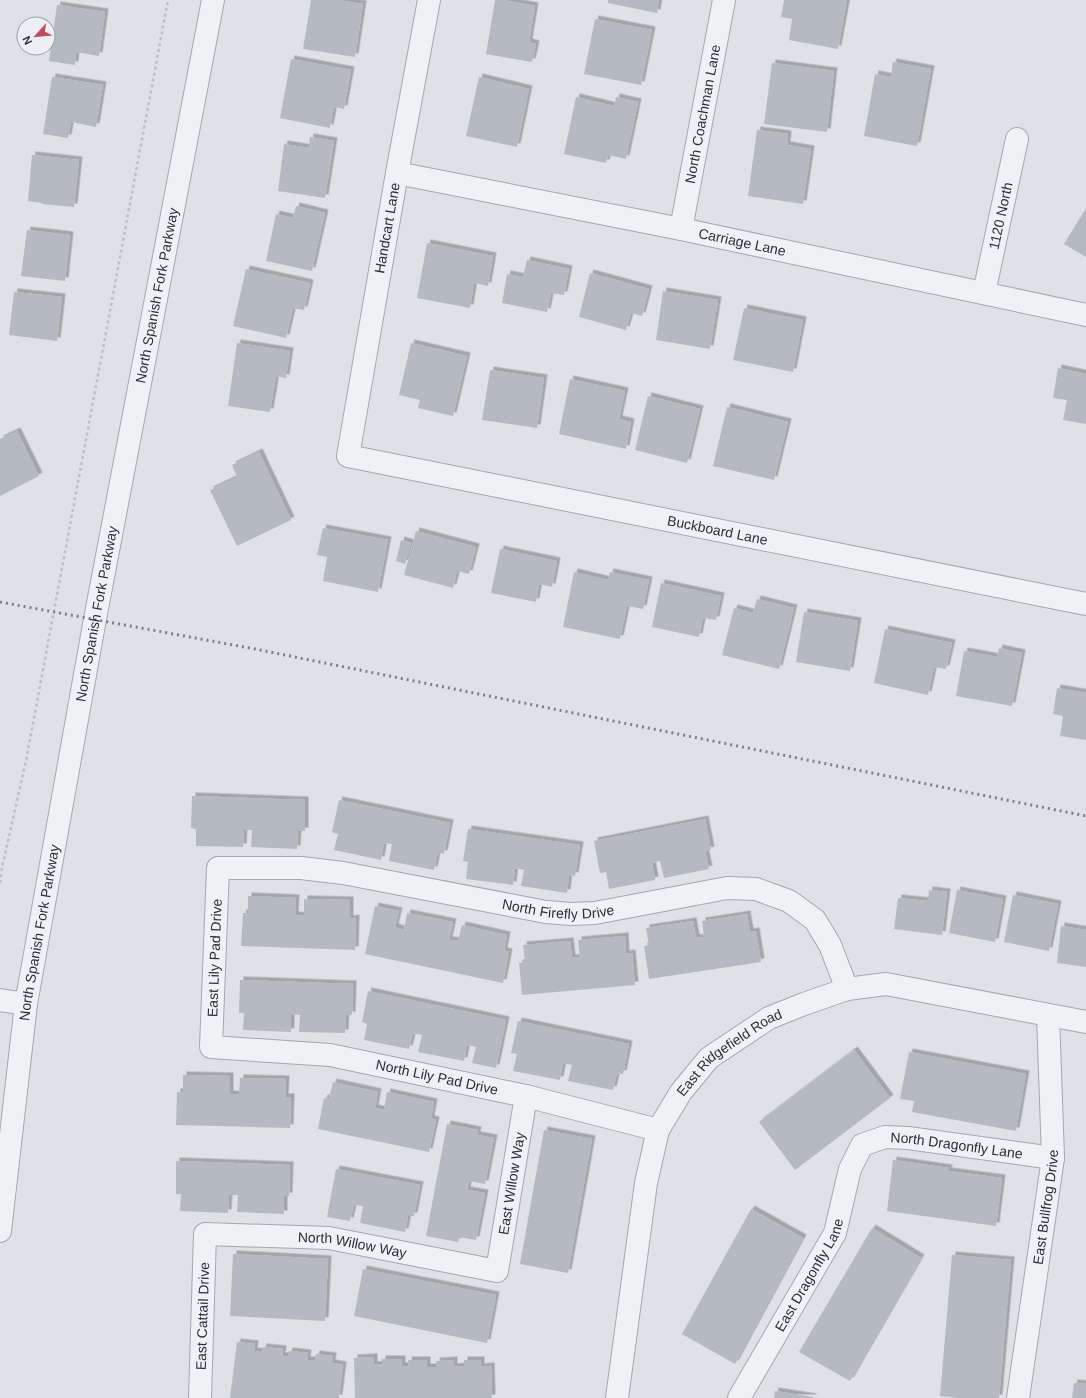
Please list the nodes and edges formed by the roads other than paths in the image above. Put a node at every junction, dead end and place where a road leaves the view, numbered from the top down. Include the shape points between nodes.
1 (213, 0) edge
2 (429, 0) edge
3 (724, 0) edge
4 (1017, 139) dead end
5 (397, 173) junction
6 (681, 229) junction
7 (984, 293) junction
8 (1086, 315) edge
9 (348, 456) joint
10 (1086, 604) edge
11 (218, 868) joint
12 (847, 989) junction
13 (0, 1000) edge
14 (26, 1004) junction
15 (1048, 1014) junction
16 (1086, 1022) edge
17 (211, 1047) joint
18 (526, 1096) junction
19 (658, 1130) junction
20 (862, 1146) joint
21 (1053, 1158) junction
22 (0, 1231) edge
23 (205, 1234) joint
24 (497, 1271) joint
25 (200, 1398) edge
26 (617, 1398) edge
27 (739, 1398) edge
28 (1018, 1398) edge

1 - 14 street, North Spanish Fork Parkway via 94,627
2 - 5 street, Handcart Lane
3 - 6 street, North Coachman Lane
4 - 7 street, 1120 North
5 - 6 street, Carriage Lane
5 - 9 street, Handcart Lane
6 - 7 street, Carriage Lane
7 - 8 street, Carriage Lane
9 - 10 street, Buckboard Lane
11 - 12 street, North Firefly Drive via 320,869 546,912 571,914 595,913 727,888 756,889 789,901 815,920 830,945
11 - 17 street, East Lily Pad Drive
12 - 15 street, East Ridgefield Road via 886,984
12 - 19 street, East Ridgefield Road via 770,1018 709,1058 681,1092
13 - 14 street
14 - 22 street, North Spanish Fork Parkway
15 - 16 street, East Ridgefield Road
15 - 21 street, East Bullfrog Drive
17 - 18 street, North Lily Pad Drive via 330,1055
18 - 19 street, North Lily Pad Drive
18 - 24 street, East Willow Way
19 - 26 street, East Ridgefield Road via 646,1183
20 - 21 street, North Dragonfly Lane via 884,1137 908,1138
20 - 27 street, East Dragonfly Lane via 850,1169 836,1233
21 - 28 street, East Bullfrog Drive
23 - 24 street, North Willow Way via 329,1238
23 - 25 street, East Cattail Drive

